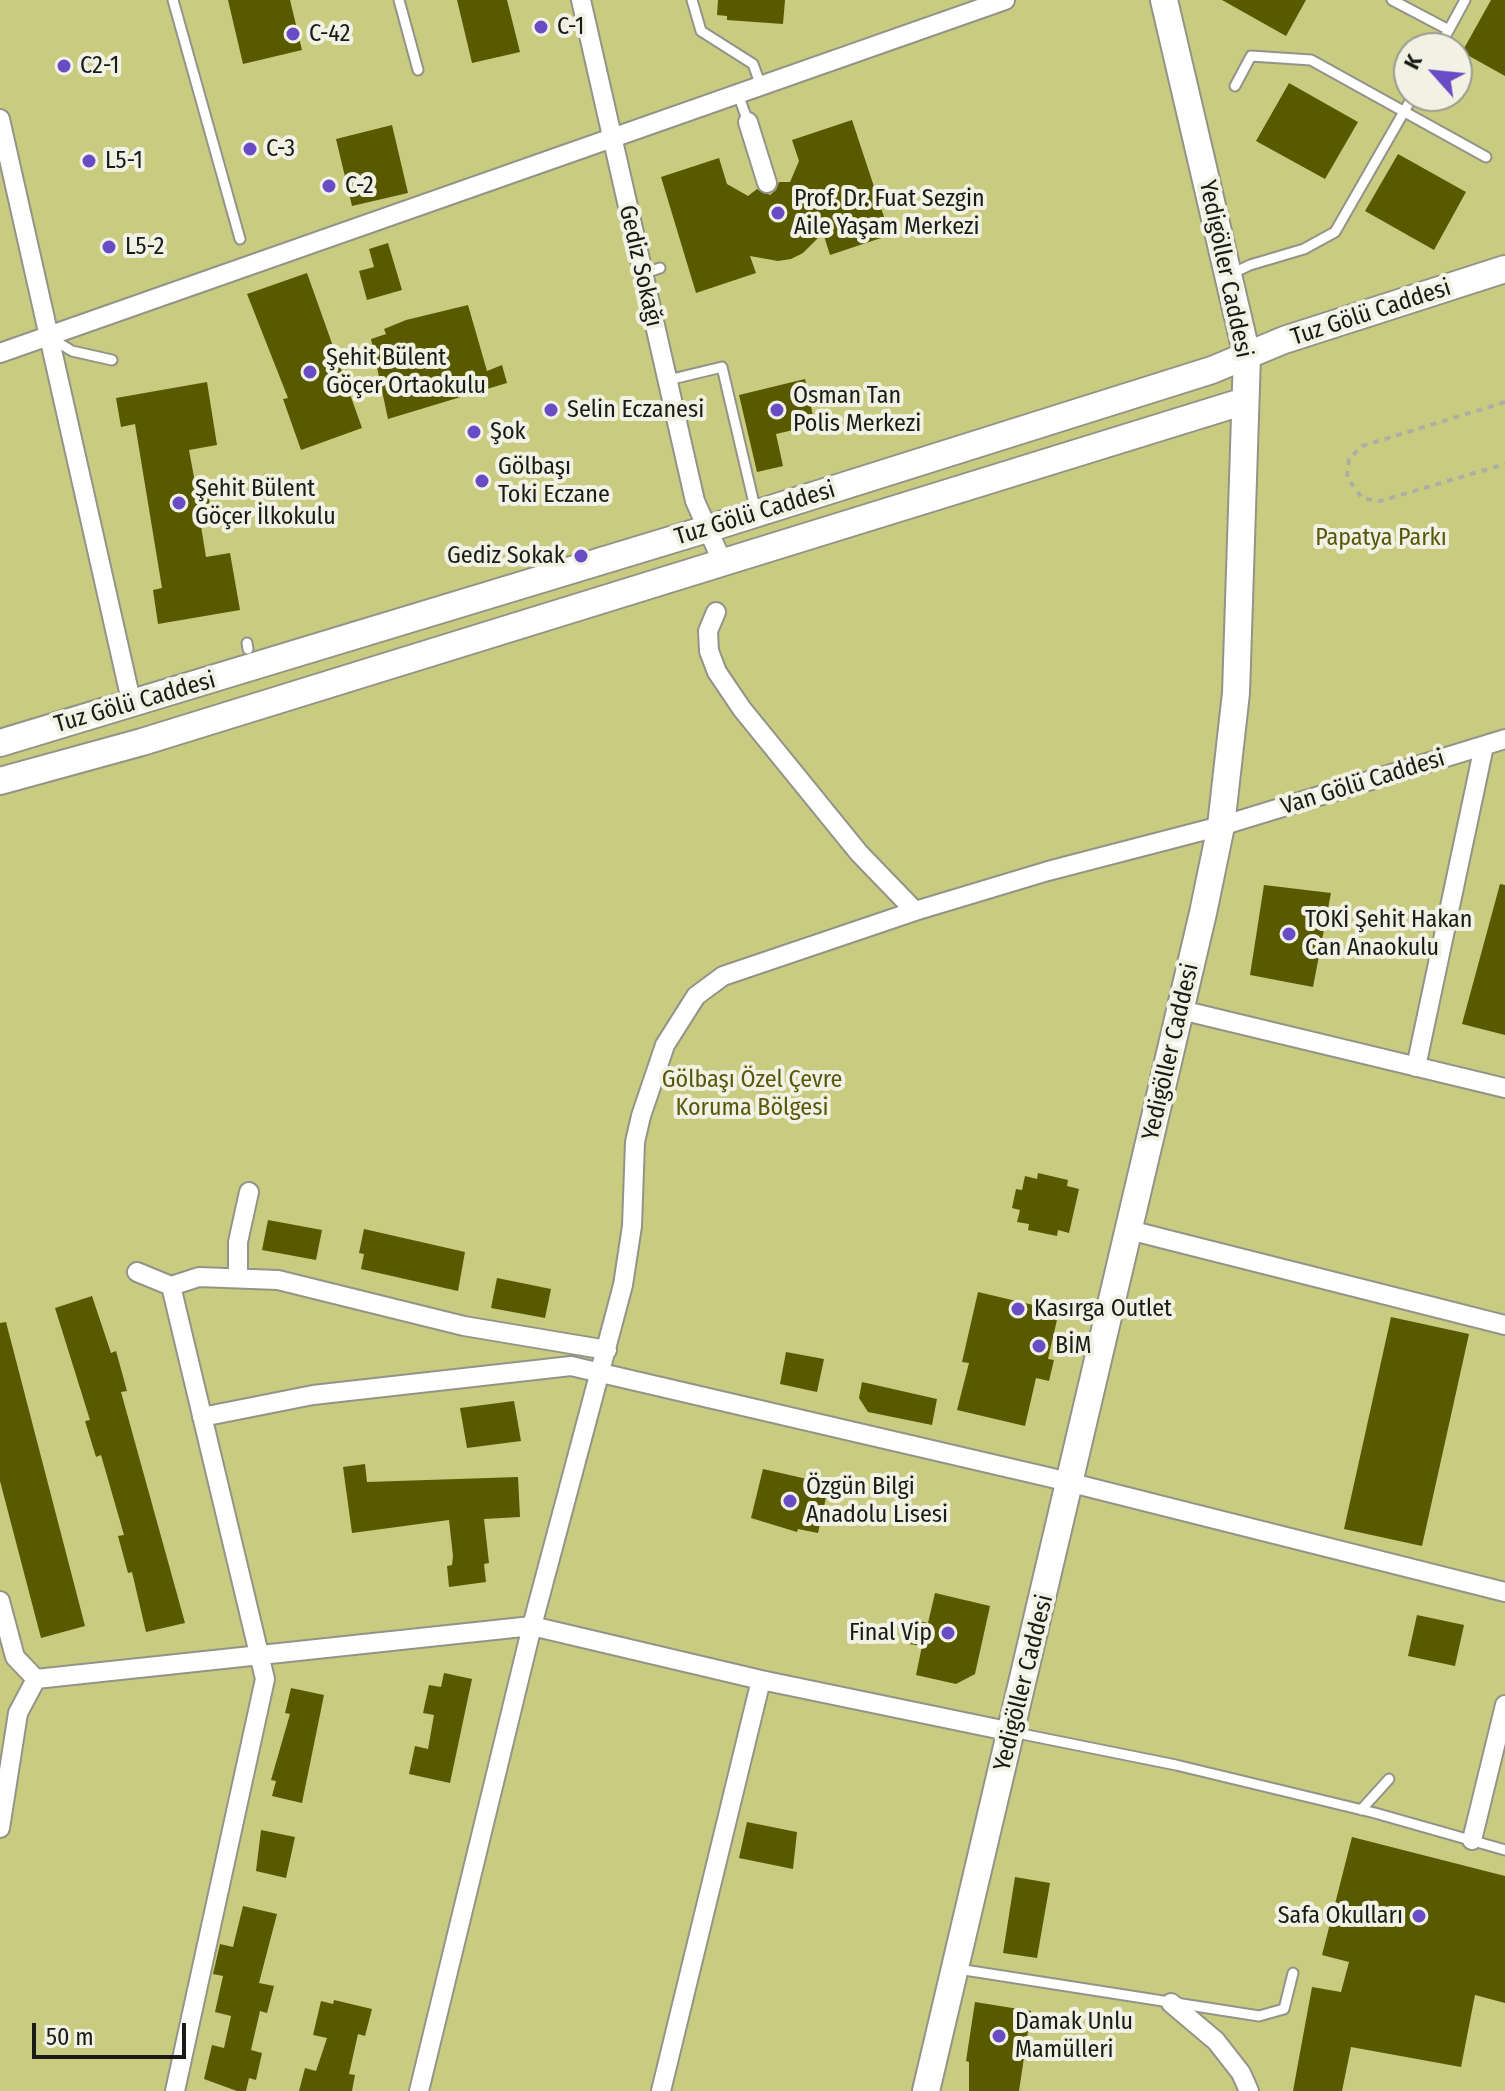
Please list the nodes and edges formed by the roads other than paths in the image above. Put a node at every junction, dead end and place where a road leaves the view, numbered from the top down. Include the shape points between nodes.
1 (173, 0) edge
2 (399, 0) edge
3 (581, 0) edge
4 (692, 0) edge
5 (1005, 0) edge
6 (1164, 0) edge
7 (1392, 0) edge
8 (1465, 0) edge
9 (1449, 30) joint
10 (418, 70) dead end
11 (761, 86) junction
12 (1235, 86) dead end
13 (738, 94) junction
14 (1403, 113) junction
15 (0, 119) edge
16 (748, 122) joint
17 (612, 138) junction
18 (1486, 157) dead end
19 (767, 183) dead end
20 (240, 239) dead end
21 (660, 268) dead end
22 (1505, 269) edge
23 (642, 274) junction
24 (1228, 276) junction
25 (48, 336) junction
26 (0, 353) edge
27 (1247, 356) junction
28 (112, 360) dead end
29 (668, 380) junction
30 (1245, 401) junction
31 (756, 514) junction
32 (707, 529) junction
33 (722, 561) junction
34 (716, 612) dead end
35 (132, 705) junction
36 (1505, 739) edge
37 (0, 743) edge
38 (1484, 746) junction
39 (0, 781) edge
40 (1221, 826) junction
41 (915, 911) junction
42 (1181, 1010) junction
43 (1416, 1067) junction
44 (1505, 1088) edge
45 (249, 1192) dead end
46 (1129, 1230) junction
47 (137, 1272) dead end
48 (238, 1278) junction
49 (171, 1286) junction
50 (1505, 1325) edge
51 (607, 1350) junction
52 (601, 1373) junction
53 (202, 1417) junction
54 (1071, 1483) junction
55 (1505, 1592) edge
56 (0, 1601) edge
57 (532, 1626) junction
58 (260, 1655) junction
59 (36, 1679) junction
60 (761, 1680) junction
61 (1505, 1705) edge
62 (1012, 1732) junction
63 (1389, 1779) dead end
64 (1361, 1810) junction
65 (0, 1828) edge
66 (1472, 1840) junction
67 (1505, 1850) edge
68 (955, 1969) junction
69 (1293, 1973) dead end
70 (1171, 2003) junction
71 (175, 2091) edge
72 (419, 2091) edge
73 (661, 2091) edge
74 (926, 2091) edge
75 (1249, 2091) edge

1 - 20 lane
2 - 10 lane
3 - 17 street, Gediz Sokağı
4 - 11 lane via 701,31 753,64
5 - 11 street
6 - 24 street, Yedigöller Caddesi
7 - 9 lane
8 - 9 lane
11 - 13 street
12 - 14 lane via 1251,56 1311,60
13 - 16 lane
13 - 17 street via 689,118
14 - 18 lane
14 - 24 lane via 1335,232
15 - 25 street
16 - 19 street
17 - 23 street, Gediz Sokağı
17 - 25 street
21 - 23 lane
22 - 27 street, Tuz Gölü Caddesi
23 - 29 street, Gediz Sokağı
24 - 27 street, Yedigöller Caddesi
25 - 26 street
25 - 28 lane via 72,351
25 - 35 street
27 - 30 street, Yedigöller Caddesi
27 - 31 street, Tuz Gölü Caddesi
29 - 31 lane via 722,367
29 - 32 street, Gediz Sokağı via 695,501
30 - 33 street, Tuz Gölü Caddesi
30 - 40 street, Yedigöller Caddesi via 1236,693
31 - 32 street, Tuz Gölü Caddesi
32 - 33 street, Gediz Sokağı
32 - 35 street, Tuz Gölü Caddesi
33 - 39 street, Tuz Gölü Caddesi via 142,742
34 - 41 street via 708,631 717,672 859,853
35 - 37 street, Tuz Gölü Caddesi
36 - 38 street, Van Gölü Caddesi
38 - 40 street, Van Gölü Caddesi
38 - 43 street
40 - 41 street, Van Gölü Caddesi
40 - 42 street, Yedigöller Caddesi
41 - 51 street, Van Gölü Caddesi via 723,976 696,996 665,1045 641,1116 632,1226
42 - 43 street
42 - 46 street, Yedigöller Caddesi
43 - 44 street
45 - 48 street via 238,1242
46 - 50 street
46 - 54 street, Yedigöller Caddesi
47 - 49 street
48 - 49 street via 199,1277
48 - 51 street via 278,1280 464,1326
49 - 53 street
51 - 52 street, Van Gölü Caddesi
52 - 53 street via 549,1367 313,1395
52 - 54 street
52 - 57 street, Van Gölü Caddesi
53 - 58 street
54 - 55 street
54 - 62 street, Yedigöller Caddesi
56 - 59 street via 15,1657
57 - 58 street
57 - 60 street
57 - 72 street, Van Gölü Caddesi
58 - 59 street
58 - 71 street via 265,1679
59 - 65 street via 18,1713
60 - 62 street
60 - 73 street
61 - 66 street
62 - 64 lane
62 - 68 street, Yedigöller Caddesi
63 - 64 lane
64 - 66 lane
66 - 67 lane
68 - 70 lane
68 - 74 street, Yedigöller Caddesi
69 - 70 lane via 1288,2002 1273,2014 1234,2014
70 - 75 street via 1216,2041

